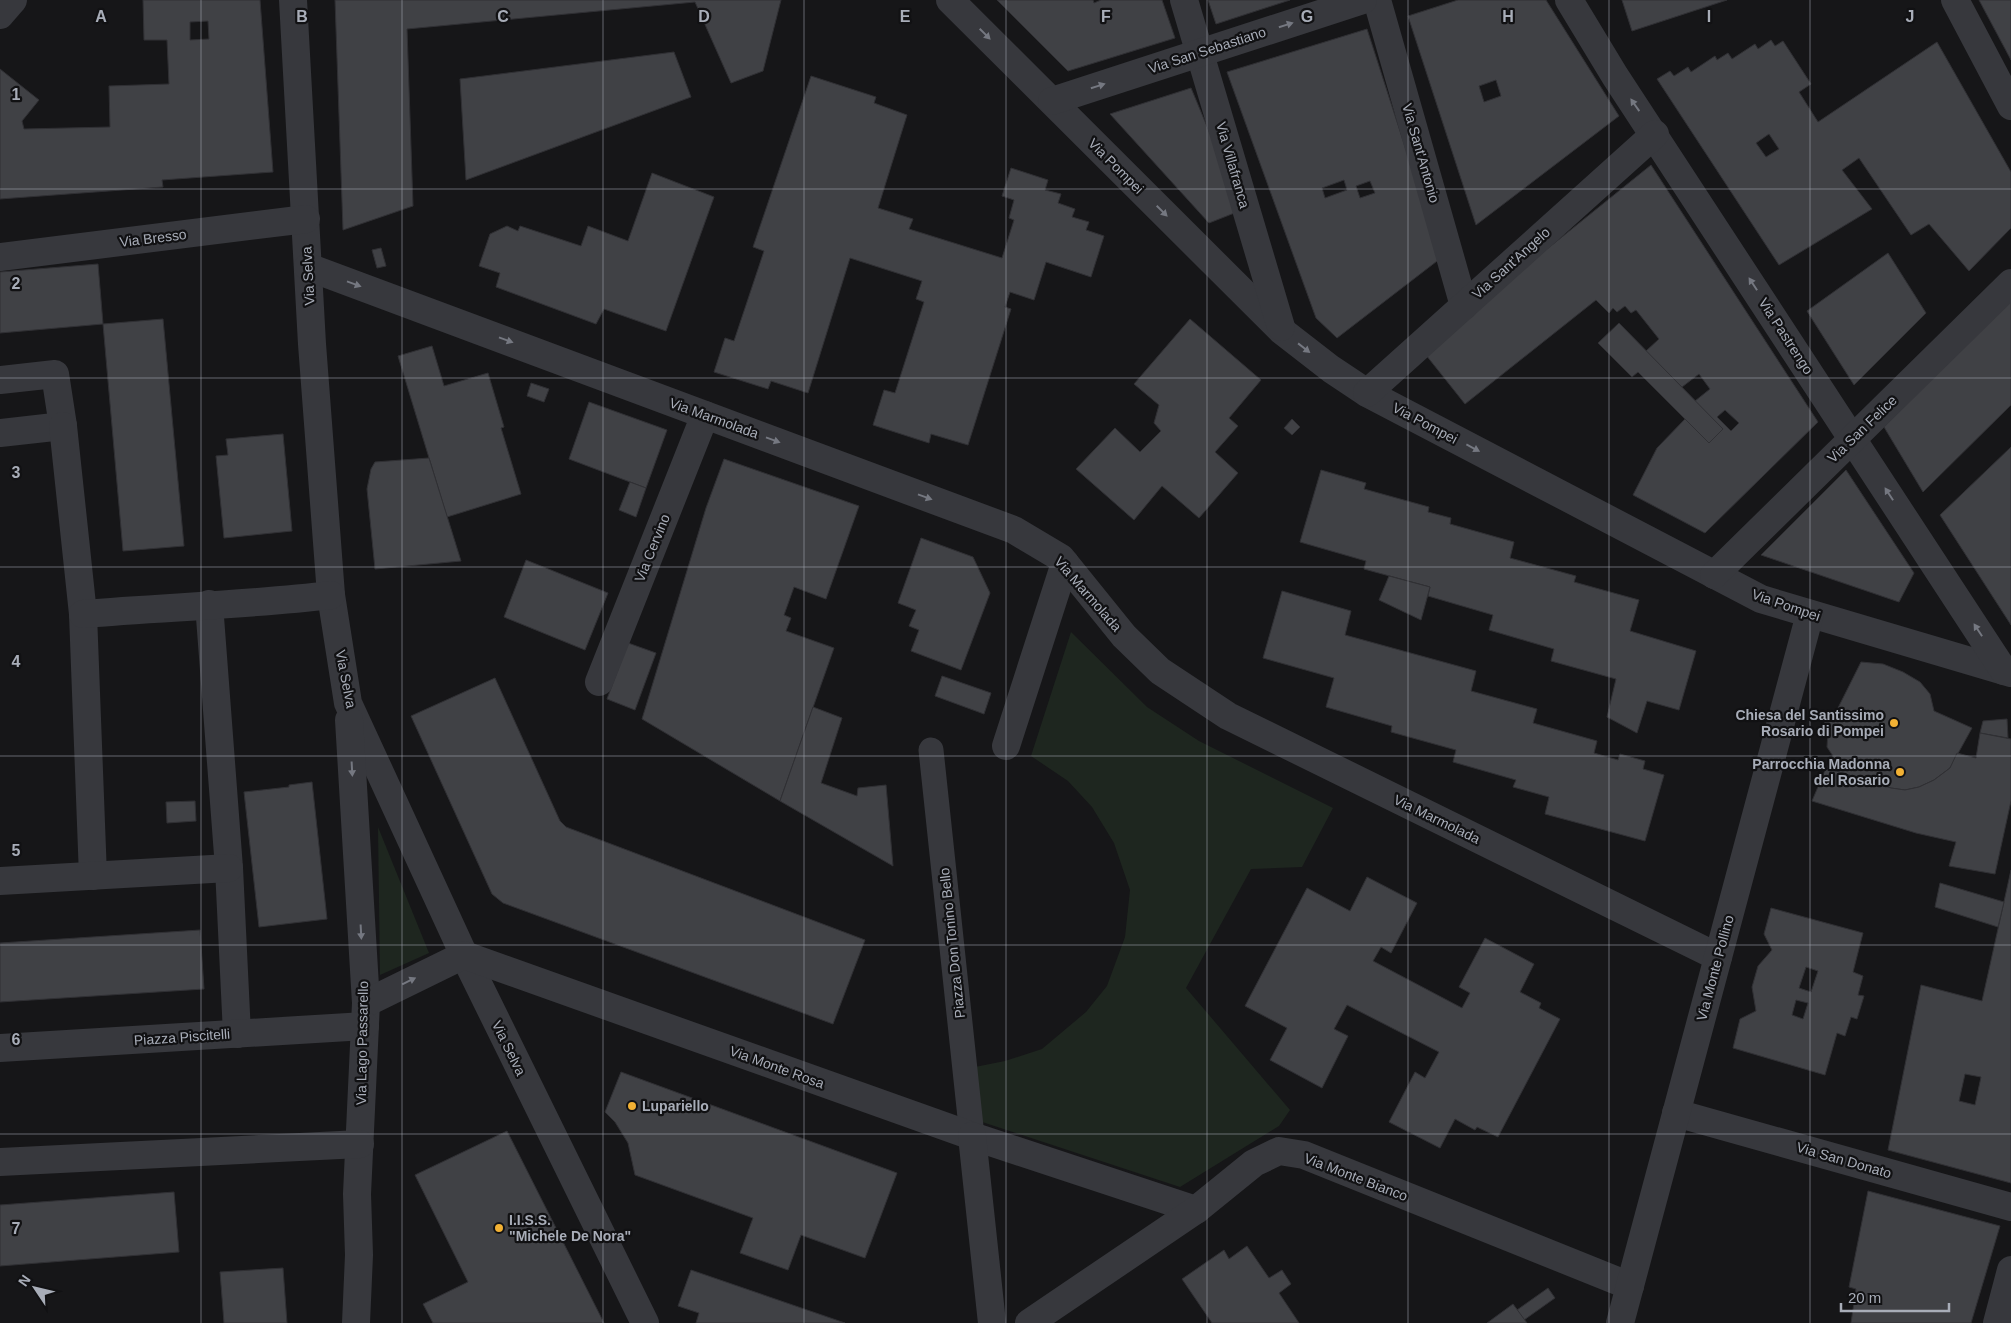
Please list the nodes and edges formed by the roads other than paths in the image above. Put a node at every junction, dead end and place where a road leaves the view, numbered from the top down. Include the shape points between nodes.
1 (13, 0) edge
2 (294, 0) edge
3 (950, 0) edge
4 (1184, 0) edge
5 (1363, 0) edge
6 (1377, 0) edge
7 (1569, 0) edge
8 (1955, 0) edge
9 (0, 15) edge
10 (1200, 53) junction
11 (1052, 101) junction
12 (2011, 106) edge
13 (1655, 134) junction
14 (306, 219) junction
15 (0, 257) edge
16 (308, 267) junction
17 (2011, 283) edge
18 (1464, 306) junction
19 (1282, 331) junction
20 (0, 380) edge
21 (1367, 393) junction
22 (705, 415) junction
23 (63, 426) junction
24 (0, 433) edge
25 (1853, 438) junction
26 (1065, 562) junction
27 (1714, 575) junction
28 (331, 595) junction
29 (209, 604) junction
30 (83, 614) junction
31 (1810, 614) junction
32 (2008, 672) edge
33 (599, 682) dead end
34 (348, 703) junction
35 (1006, 746) dead end
36 (931, 750) dead end
37 (229, 868) junction
38 (93, 876) junction
39 (0, 881) edge
40 (464, 955) junction
41 (1718, 957) junction
42 (365, 1014) junction
43 (237, 1034) junction
44 (0, 1048) edge
45 (1676, 1113) junction
46 (972, 1136) junction
47 (360, 1144) junction
48 (0, 1162) edge
49 (2011, 1207) edge
50 (1196, 1210) junction
51 (2011, 1270) edge
52 (1630, 1286) junction
53 (356, 1323) edge
54 (645, 1323) edge
55 (992, 1323) edge
56 (1029, 1323) edge
57 (1620, 1323) edge
58 (1997, 1323) edge

1 - 9 street
2 - 14 street, Via Selva
3 -> 11 street, Via Pompei
4 - 10 street, Via Villafranca
10 -> 5 street, Via San Sebastiano
6 - 18 street, Via Sant'Antonio
13 -> 7 street, Via Pastrengo
8 - 12 street
11 -> 10 street, Via San Sebastiano
10 - 19 street, Via Villafranca
11 -> 19 street, Via Pompei
13 - 18 street, Via Sant'Angelo
25 -> 13 street, Via Pastrengo
14 - 15 street, Via Bresso
14 - 16 street, Via Selva
16 -> 22 street, Via Marmolada
16 - 28 street, Via Selva
17 - 25 street, Via San Felice
18 - 21 street, Via Sant'Angelo
19 -> 21 street, Via Pompei
20 - 23 street via 55,374
21 -> 27 street, Via Pompei
22 -> 26 street, Via Marmolada via 1014,530
22 - 33 street, Via Cervino
23 - 24 street
23 - 30 street
25 - 27 street, Via San Felice
32 -> 25 street, Via Pastrengo
26 - 35 street
26 - 41 street, Via Marmolada via 1124,636 1160,671 1228,716
27 - 31 street, Via Pompei via 1761,599
28 - 29 street
28 - 34 street, Via Selva
29 - 30 street
29 - 37 street
30 - 38 street
31 - 32 street, Via Pompei
31 - 41 street, Via Monte Pollino
34 - 40 street, Via Selva
34 -> 42 street, Via Lago Passarello
36 - 46 street, Piazza Don Tonino Bello
37 - 38 street
37 - 43 street
38 - 39 street
42 -> 40 street
40 - 46 street, Via Monte Rosa
40 - 54 street, Via Selva
41 - 45 street, Via Monte Pollino
42 - 43 street, Piazza Piscitelli
42 - 47 street, Via Lago Passarello
43 - 44 street, Piazza Piscitelli
45 - 49 street, Via San Donato
45 - 52 street, Via Monte Pollino
46 - 50 street, Via Monte Rosa
46 - 55 street
47 - 48 street
47 - 53 street, Via Lago Passarello
50 - 52 street, Via Monte Bianco via 1254,1163 1279,1151 1304,1155
50 - 56 street, Via Monte Bianco
51 - 58 street
52 - 57 street, Via Monte Pollino

